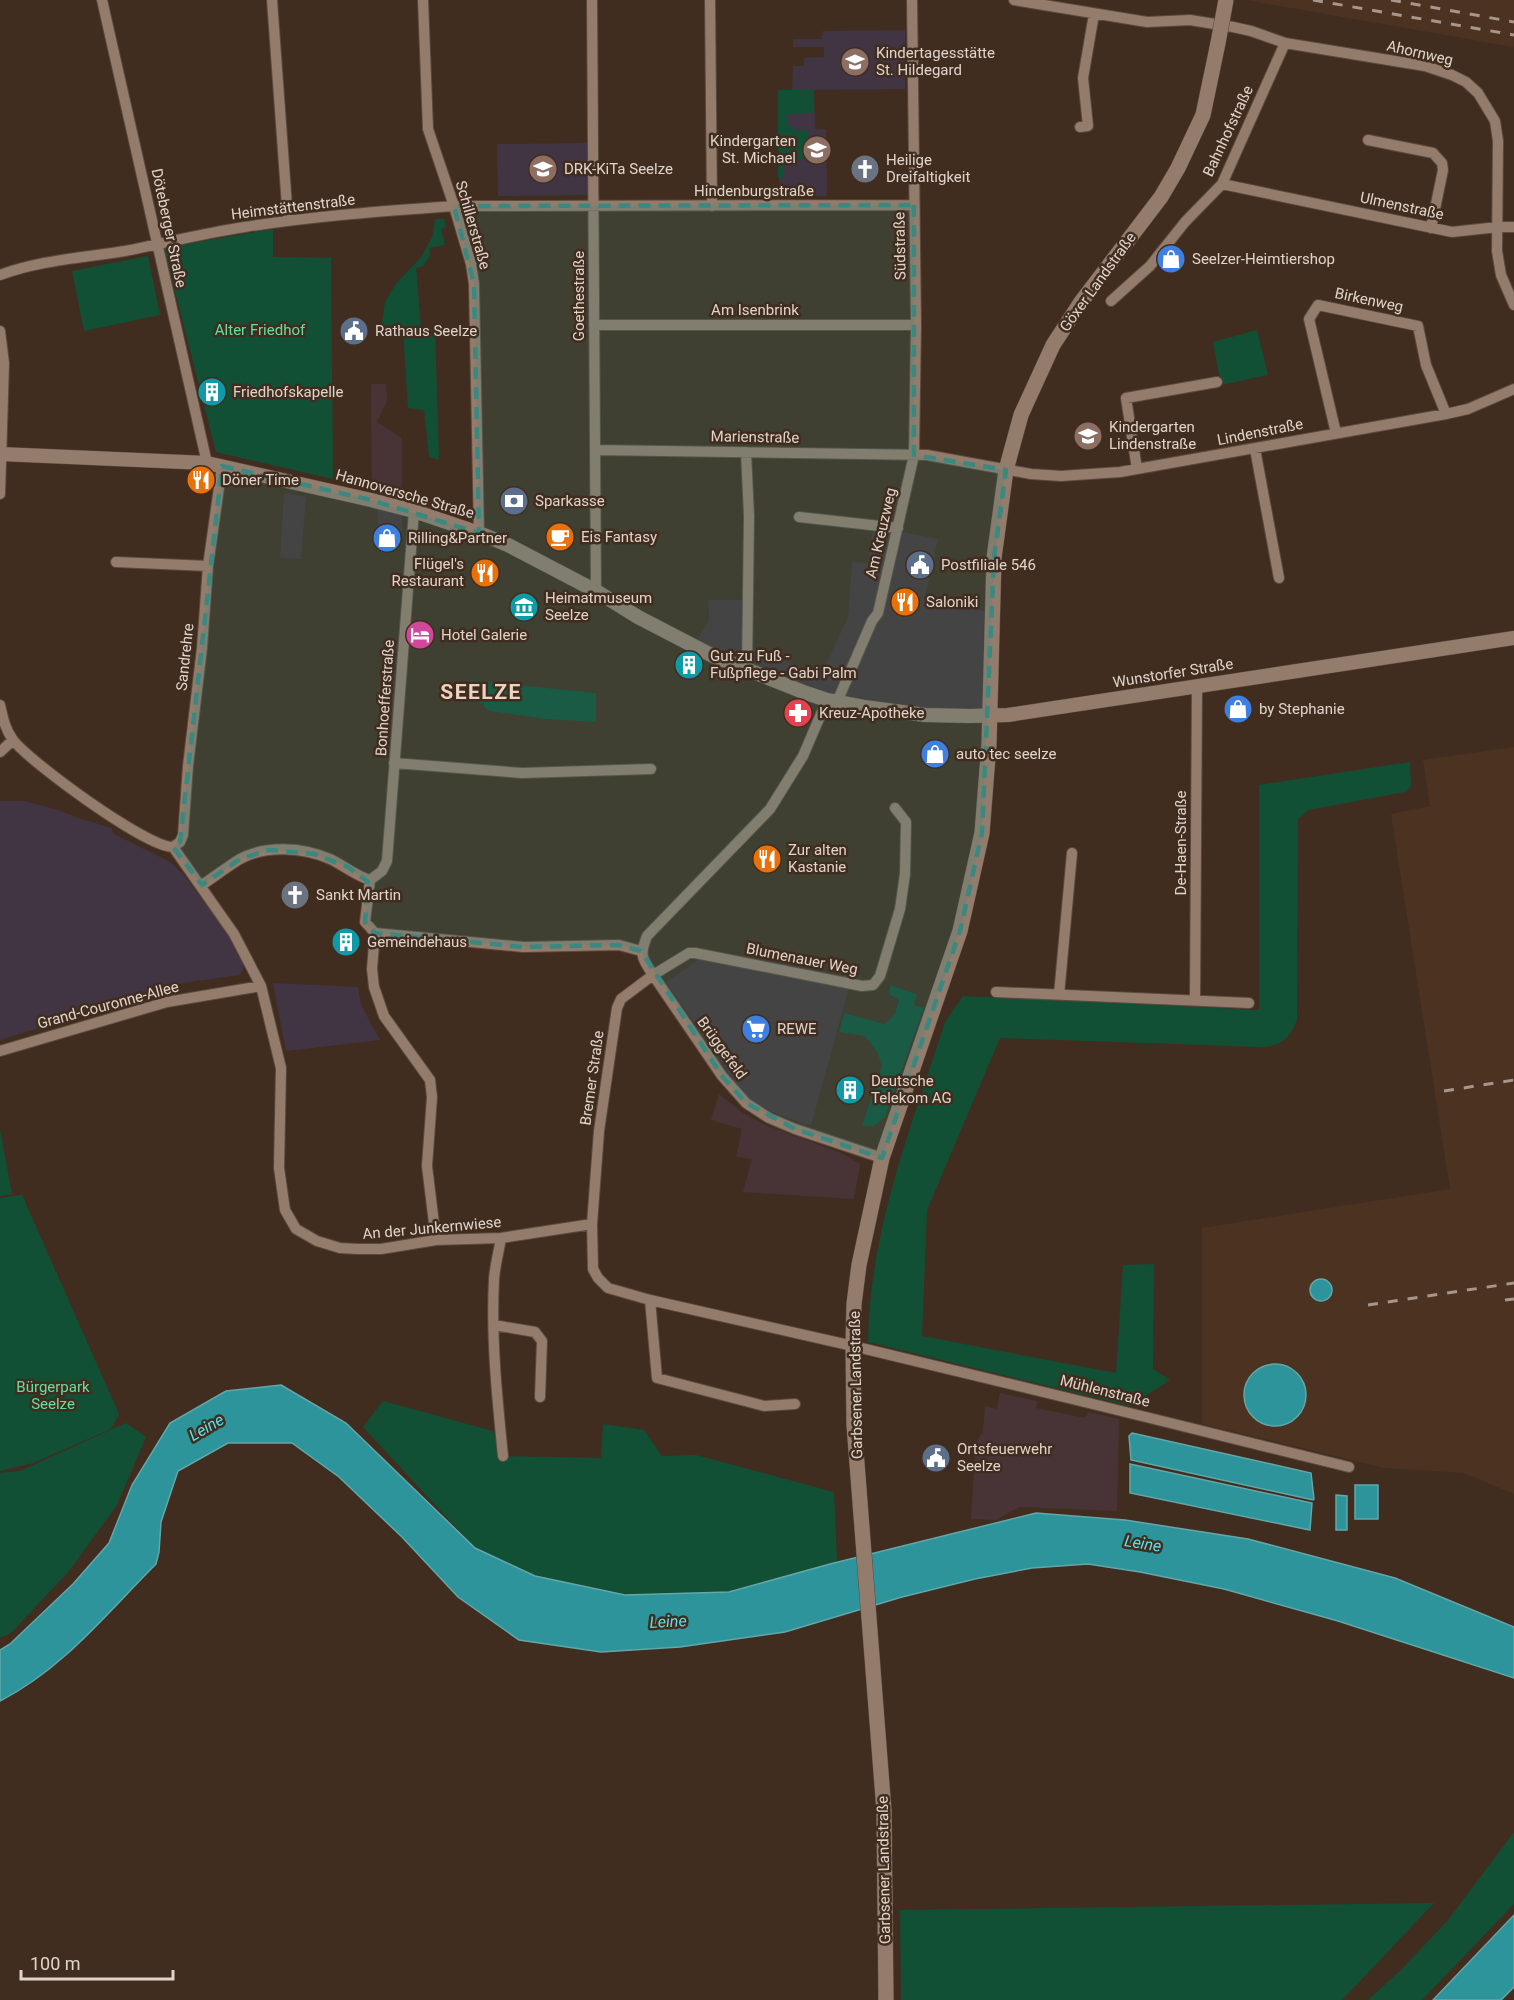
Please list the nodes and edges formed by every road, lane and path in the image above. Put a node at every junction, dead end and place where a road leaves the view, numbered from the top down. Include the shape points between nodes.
1 (102, 0) edge
2 (272, 0) edge
3 (423, 0) edge
4 (592, 0) edge
5 (710, 0) edge
6 (912, 0) edge
7 (1014, 0) edge
8 (1226, 0) edge
9 (1094, 14) junction
10 (1285, 43) junction
11 (1080, 127) dead end
12 (1368, 140) dead end
13 (1222, 184) junction
14 (915, 205) junction
15 (454, 206) junction
16 (595, 206) junction
17 (712, 206) junction
18 (288, 220) junction
19 (1498, 227) junction
20 (1514, 227) edge
21 (1431, 228) junction
22 (157, 245) junction
23 (0, 275) edge
24 (1111, 301) dead end
25 (1514, 305) edge
26 (594, 325) junction
27 (916, 325) junction
28 (0, 332) edge
29 (1217, 382) dead end
30 (1514, 389) edge
31 (1446, 414) junction
32 (1336, 433) junction
33 (1254, 449) junction
34 (595, 450) junction
35 (746, 452) junction
36 (1, 454) edge
37 (914, 455) junction
38 (207, 463) junction
39 (222, 466) junction
40 (1137, 469) junction
41 (1006, 470) junction
42 (0, 494) edge
43 (414, 511) junction
44 (799, 518) dead end
45 (898, 528) junction
46 (479, 532) junction
47 (116, 561) dead end
48 (208, 566) junction
49 (1279, 578) dead end
50 (596, 591) junction
51 (1514, 638) edge
52 (747, 670) junction
53 (1197, 686) junction
54 (832, 701) junction
55 (0, 705) edge
56 (990, 716) junction
57 (13, 740) junction
58 (0, 752) edge
59 (394, 764) junction
60 (651, 769) dead end
61 (895, 808) dead end
62 (173, 847) junction
63 (1072, 853) dead end
64 (370, 880) junction
65 (202, 885) junction
66 (375, 933) junction
67 (641, 951) junction
68 (653, 975) junction
69 (261, 986) junction
70 (996, 992) dead end
71 (1059, 995) junction
72 (1195, 999) junction
73 (1248, 1003) dead end
74 (0, 1051) edge
75 (882, 1158) junction
76 (592, 1224) junction
77 (501, 1238) junction
78 (436, 1240) junction
79 (650, 1300) junction
80 (494, 1325) junction
81 (853, 1346) junction
82 (540, 1397) dead end
83 (795, 1404) dead end
84 (503, 1456) dead end
85 (1349, 1467) dead end
86 (886, 2000) edge

1 - 22 street, Döteberger Straße
2 - 18 street
3 - 15 street, Schillerstraße via 428,129
4 - 16 street, Goethestraße
5 - 17 street
6 - 14 street, Südstraße
7 - 9 street, Ahornweg
8 - 41 main road, Göxer Landstraße, bridge via 1203,115 1193,139 1161,197 1053,345 1021,415
9 - 10 street, Ahornweg via 1158,23 1190,20 1251,31
9 - 11 street via 1083,78 1088,126
10 - 13 street, Bahnhofstraße
10 - 19 street, Ahornweg via 1425,66 1466,82 1488,106 1495,121
12 - 21 street via 1433,153 1438,158 1443,170
13 - 21 street, Ulmenstraße
13 - 24 street, Bahnhofstraße via 1150,266
14 - 17 street, Hindenburgstraße
14 - 27 street, Südstraße
15 - 16 street, Heimstättenstraße
15 - 18 street, Heimstättenstraße
15 - 46 street, Schillerstraße via 474,284
16 - 17 street, Hindenburgstraße
16 - 26 street, Goethestraße
18 - 22 street, Heimstättenstraße
19 - 20 street, Ulmenstraße
19 - 21 street, Ulmenstraße via 1452,232
19 - 25 street via 1501,275
22 - 23 street, Heimstättenstraße via 24,266
22 - 38 street, Döteberger Straße
26 - 27 street, Am Isenbrink
26 - 34 street, Goethestraße
27 - 37 street, Südstraße
28 - 36 street via 4,363
29 - 40 street via 1126,398
30 - 31 street, Lindenstraße
31 - 32 street, Lindenstraße
31 - 32 street, Birkenweg via 1426,365 1418,326 1318,305 1309,319
32 - 33 street, Lindenstraße
33 - 40 street, Lindenstraße
33 - 49 street
34 - 35 street, Marienstraße
34 - 50 street, Goethestraße
35 - 37 street, Marienstraße
35 - 52 street
36 - 38 street, Hannoversche Straße
36 - 42 street
37 - 41 street
37 - 45 street, Am Kreuzweg
38 - 39 street, Hannoversche Straße
39 - 43 street, Hannoversche Straße
39 - 48 street, Sandrehre
40 - 41 street, Lindenstraße via 1086,476
41 - 56 main road, Göxer Landstraße via 994,558
43 - 46 street, Hannoversche Straße
43 - 59 street, Bonhoefferstraße
44 - 45 street
45 - 54 street, Am Kreuzweg via 878,613
46 - 50 street, Hannoversche Straße
47 - 48 street
48 - 62 street, Sandrehre via 183,835
50 - 52 street, Hannoversche Straße via 693,646
51 - 53 street, Wunstorfer Straße
52 - 54 street, Hannoversche Straße
53 - 56 street, Wunstorfer Straße
53 - 72 street, De-Haen-Straße
54 - 56 street, Wunstorfer Straße via 938,716
54 - 67 street via 770,809 647,936
55 - 57 street
56 - 75 main road, Garbsener Landstraße via 982,833 960,931
57 - 58 street
57 - 62 street via 85,799 140,833
59 - 60 street via 522,772
59 - 64 street, Bonhoefferstraße via 387,861
61 - 68 street, Blumenauer Weg via 906,822 905,874 900,909 880,976 873,985 695,953
62 - 65 street, An der Junkernwiese
63 - 71 street
64 - 65 street via 314,854 285,849 240,859
64 - 66 street via 365,922
65 - 69 street, An der Junkernwiese
66 - 67 street via 523,947 619,945
66 - 78 street via 372,969 384,1016 430,1080 427,1166
67 - 68 street
68 - 75 street, Brüggefeld via 722,1076 746,1103 795,1129
68 - 76 street, Bremer Straße via 621,999 617,1008 599,1131
69 - 74 street, Grand-Couronne-Allee via 166,1002
69 - 78 street, An der Junkernwiese via 281,1068 279,1168 285,1210 296,1229 340,1248 381,1249
70 - 71 street
71 - 72 street
72 - 73 street
75 - 81 main road, Garbsener Landstraße via 859,1265
76 - 77 street, An der Junkernwiese
76 - 79 street, Bremer Straße via 592,1263 598,1278 608,1288
77 - 78 street, An der Junkernwiese
77 - 80 street via 494,1278
79 - 81 street, Bremer Straße
79 - 83 street via 657,1378 764,1406
80 - 82 street via 535,1332 542,1341
80 - 84 street
81 - 85 street, Mühlenstraße
81 - 86 main road, Garbsener Landstraße via 859,1495 884,1811

